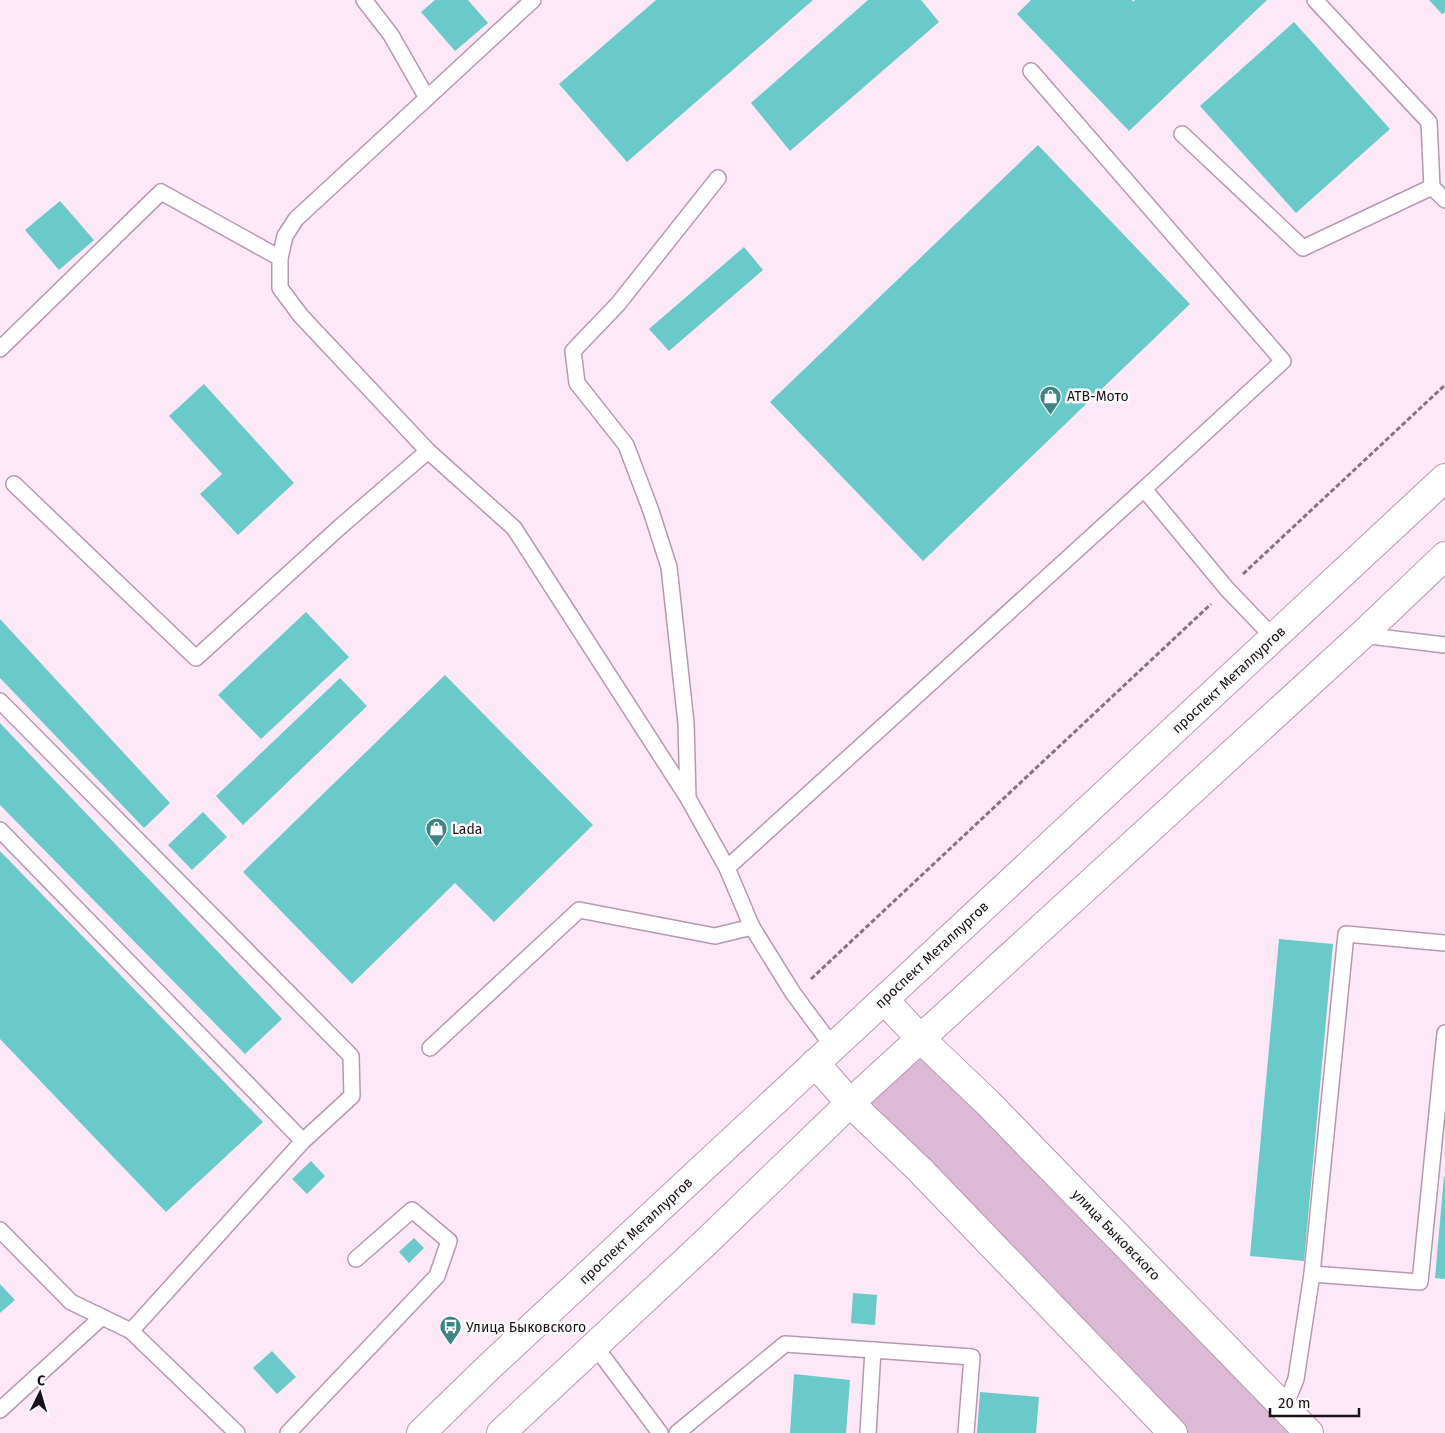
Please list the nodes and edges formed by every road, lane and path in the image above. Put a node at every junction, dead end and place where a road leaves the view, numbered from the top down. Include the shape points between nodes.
1 (364, 0) edge
2 (533, 0) edge
3 (1315, 0) edge
4 (1031, 71) dead end
5 (427, 98) junction
6 (1182, 134) dead end
7 (718, 178) dead end
8 (1432, 187) junction
9 (1445, 200) edge
10 (280, 258) junction
11 (0, 349) edge
12 (1445, 385) edge
13 (428, 451) junction
14 (1445, 478) edge
15 (14, 484) dead end
16 (1144, 489) junction
17 (1445, 556) edge
18 (1227, 589) junction
19 (1362, 635) junction
20 (1274, 638) junction
21 (1445, 645) edge
22 (0, 700) edge
23 (688, 798) junction
24 (0, 830) edge
25 (726, 868) junction
26 (752, 927) junction
27 (1445, 943) edge
28 (806, 983) dead end
29 (884, 1000) junction
30 (1445, 1033) edge
31 (921, 1039) junction
32 (430, 1048) dead end
33 (824, 1055) junction
34 (850, 1103) junction
35 (303, 1141) junction
36 (0, 1230) edge
37 (356, 1259) dead end
38 (1312, 1274) junction
39 (102, 1317) junction
40 (131, 1331) junction
41 (595, 1346) junction
42 (873, 1350) junction
43 (1284, 1409) junction
44 (0, 1410) edge
45 (237, 1433) edge
46 (288, 1433) edge
47 (421, 1433) edge
48 (501, 1433) edge
49 (660, 1433) edge
50 (677, 1433) edge
51 (868, 1433) edge
52 (966, 1433) edge
53 (1173, 1433) edge
54 (1309, 1433) edge

1 - 5 lane via 391,35
2 - 5 lane
3 - 8 lane via 1429,122
4 - 16 lane via 1283,361
5 - 10 lane via 296,219 285,236
6 - 8 lane via 1303,248
7 - 23 lane via 618,304 572,351 577,383 626,445 669,567 686,723
8 - 9 lane
10 - 11 lane via 161,192
10 - 13 lane via 280,288 301,316
12 - 18 path
13 - 15 lane via 340,526 196,658
13 - 23 lane via 514,528
14 - 20 main road, проспект Металлургов
16 - 18 lane
16 - 25 lane
17 - 19 main road
18 - 20 lane
18 - 28 path
19 - 21 lane
19 - 31 main road
20 - 29 main road, проспект Металлургов
22 - 35 lane via 351,1056 352,1096
23 - 25 lane
24 - 35 lane
25 - 26 lane
26 - 32 lane via 715,936 578,910
26 - 33 lane via 793,993
27 - 38 lane via 1346,934
29 - 31 main road, улица Быковского
29 - 33 main road, проспект Металлургов
30 - 38 lane via 1420,1282
31 - 34 main road
31 - 43 main road, улица Быковского via 988,1102
33 - 34 main road
33 - 47 main road, проспект Металлургов
34 - 41 main road
34 - 53 main road via 920,1170
35 - 40 lane
36 - 39 lane via 71,1302
37 - 46 lane via 412,1210 449,1241 437,1276
38 - 43 lane via 1296,1379
39 - 40 lane
39 - 44 lane
40 - 45 lane
41 - 48 main road
41 - 49 lane
42 - 50 lane via 786,1344
42 - 51 lane
42 - 52 lane via 972,1357
43 - 54 main road, улица Быковского

